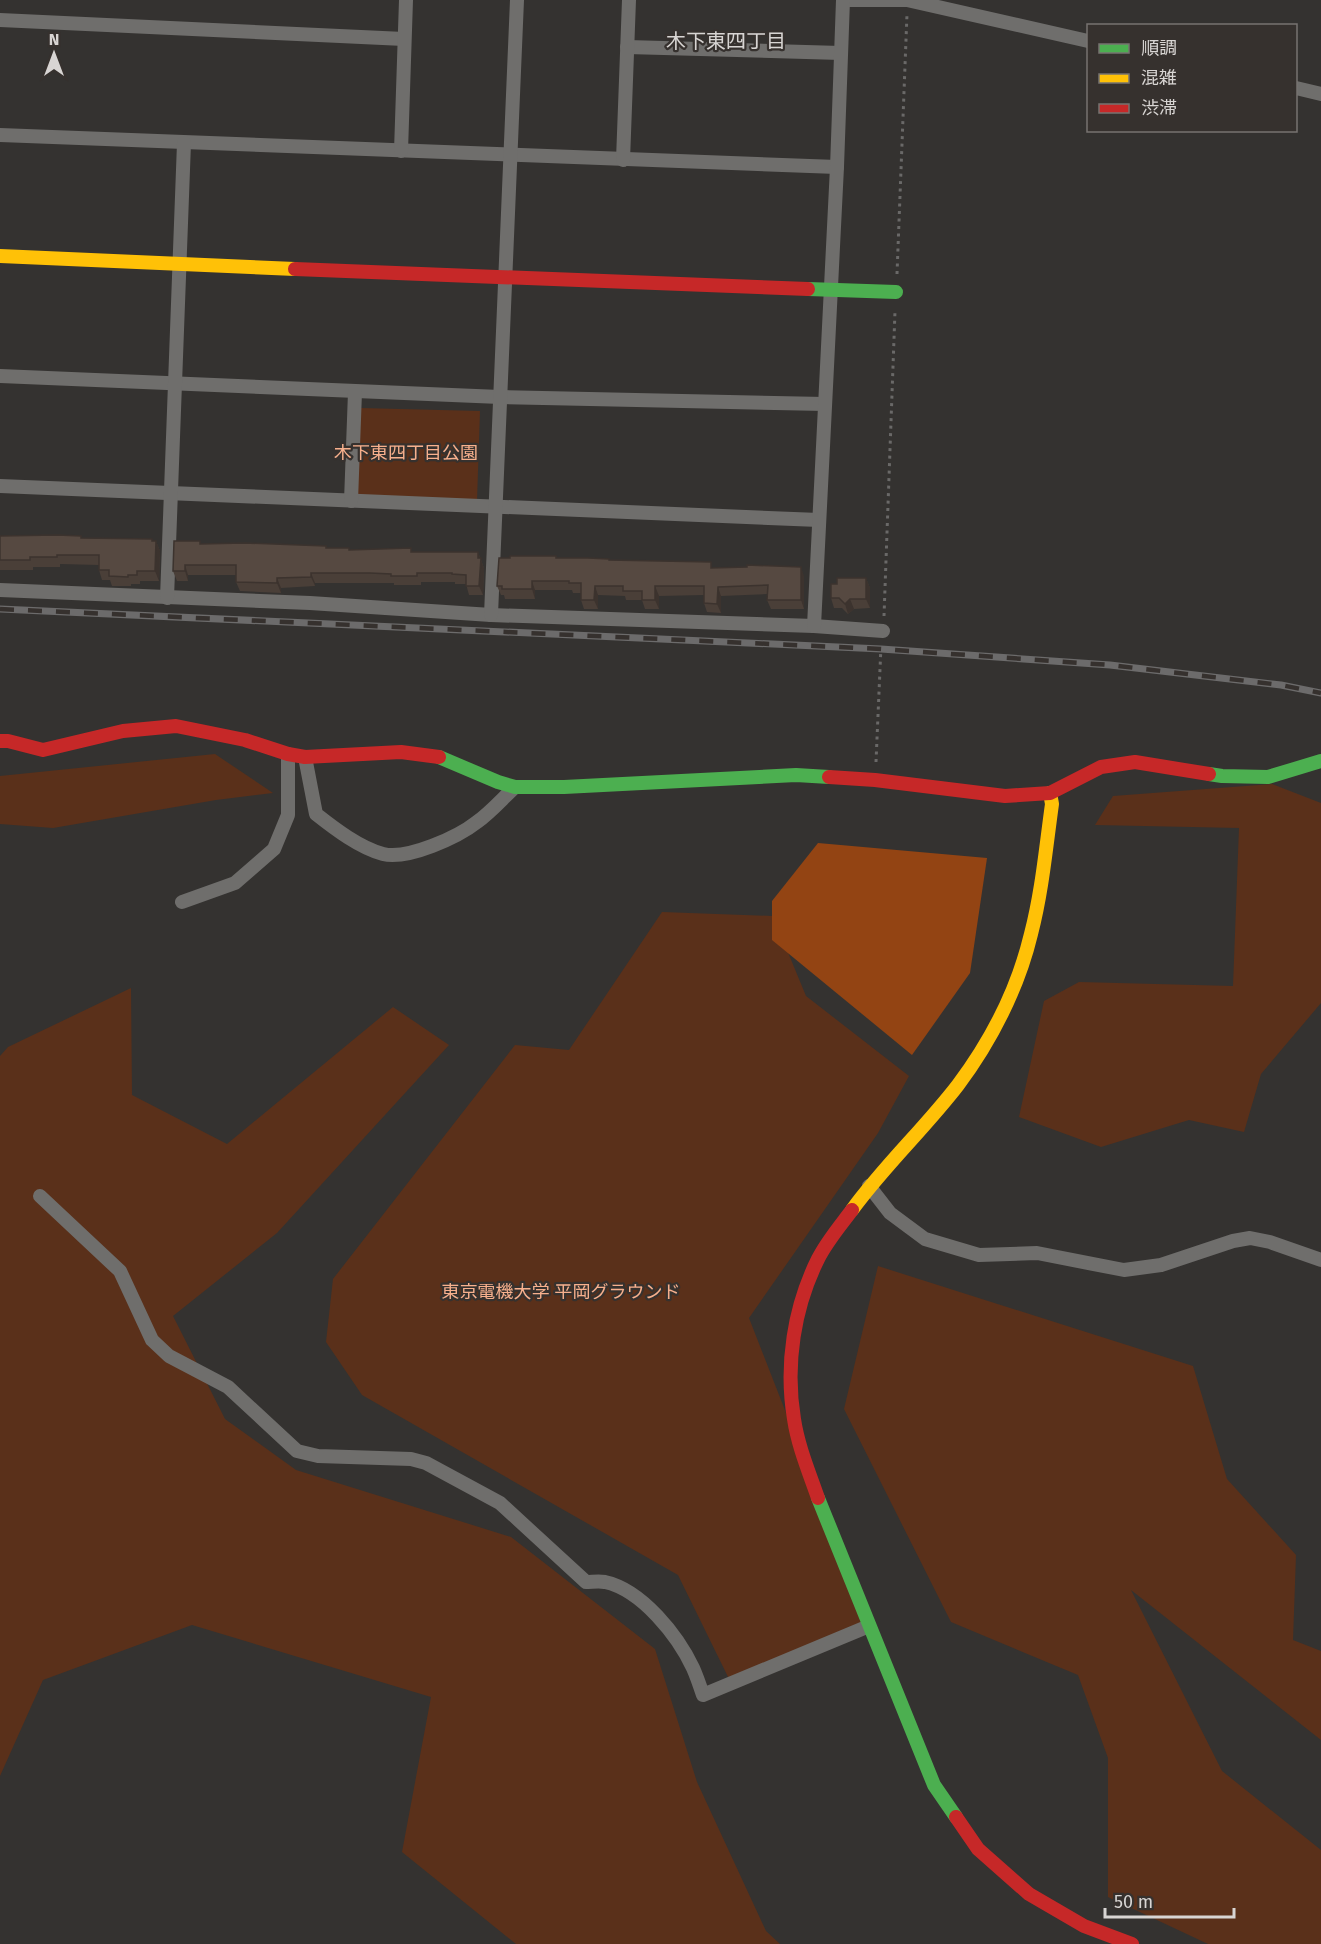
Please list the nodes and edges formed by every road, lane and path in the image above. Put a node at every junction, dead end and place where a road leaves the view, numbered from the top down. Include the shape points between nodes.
1 (405, 0) edge
2 (517, 0) edge
3 (629, 0) edge
4 (843, 0) edge
5 (908, 0) edge
6 (0, 20) edge
7 (404, 39) junction
8 (1087, 41) edge
9 (627, 47) junction
10 (841, 53) junction
11 (1297, 88) edge
12 (1321, 94) edge
13 (0, 135) edge
14 (184, 142) junction
15 (400, 151) junction
16 (510, 153) junction
17 (623, 160) junction
18 (837, 167) junction
19 (0, 256) edge
20 (180, 263) junction
21 (505, 278) junction
22 (831, 290) junction
23 (896, 292) junction
24 (0, 376) edge
25 (175, 383) junction
26 (355, 392) junction
27 (500, 397) junction
28 (825, 404) junction
29 (0, 486) edge
30 (171, 493) junction
31 (351, 501) junction
32 (496, 507) junction
33 (819, 520) junction
34 (0, 590) edge
35 (167, 598) junction
36 (491, 615) junction
37 (814, 626) junction
38 (883, 631) junction
39 (0, 741) edge
40 (288, 754) junction
41 (305, 757) junction
42 (1321, 761) edge
43 (875, 780) junction
44 (515, 787) junction
45 (1050, 793) junction
46 (182, 902) dead end
47 (868, 1186) junction
48 (40, 1196) dead end
49 (1321, 1260) edge
50 (869, 1626) junction
51 (1132, 1944) edge

1 - 7 street
2 - 16 street
3 - 9 street
4 - 5 street
4 - 10 street
5 - 8 street
5 - 23 path
6 - 7 street
7 - 15 street
9 - 10 street
9 - 17 street
10 - 18 street
11 - 12 street
13 - 14 street
14 - 15 street
14 - 20 street
15 - 16 street
16 - 17 street
16 - 21 street
17 - 18 street
18 - 22 street
19 - 20 street
20 - 21 street
20 - 25 street
21 - 22 street
21 - 27 street
22 - 23 street
22 - 28 street
23 - 38 path
24 - 25 street
25 - 26 street
25 - 30 street
26 - 27 street
26 - 31 street
27 - 28 street
27 - 32 street
28 - 33 street
29 - 30 street
30 - 31 street
30 - 35 street
31 - 32 street
32 - 33 street
32 - 36 street
33 - 37 street
34 - 35 street
35 - 36 street
36 - 37 street
37 - 38 street
38 - 43 path
39 - 40 street via 43,750 123,731 176,726 245,740
40 - 41 street
40 - 46 street via 288,815 274,849 235,883
41 - 44 street via 400,752 442,759
41 - 44 street via 316,814 345,837 384,854 413,853 444,840 476,823
42 - 45 street via 1268,777 1222,776 1135,762 1101,767
43 - 44 street via 796,776
43 - 45 street via 1005,796
45 - 47 street via 1052,804 1031,936 1011,993 992,1033 958,1085
47 - 49 street via 890,1213 925,1239 979,1255 1037,1253 1124,1270 1161,1265 1250,1238
47 - 50 street via 830,1239 807,1283 795,1326 790,1383 802,1454
48 - 50 street via 120,1271 152,1340 169,1356 228,1387 297,1451 318,1456 411,1459 426,1463 500,1503 586,1582 604,1582 626,1590 652,1610 693,1668 703,1695
50 - 51 street via 934,1785 978,1849 1029,1894 1084,1926

